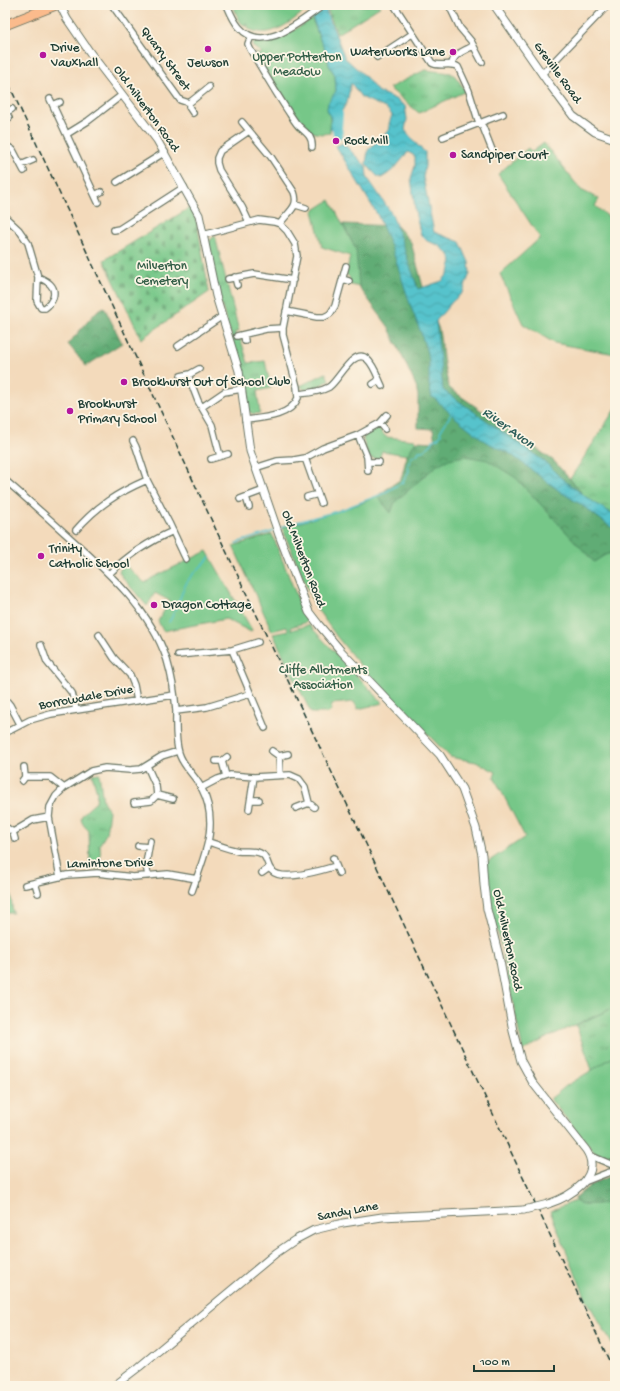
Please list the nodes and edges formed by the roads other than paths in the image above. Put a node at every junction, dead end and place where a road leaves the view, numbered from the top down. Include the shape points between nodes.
1 (56, 5) edge
2 (60, 5) edge
3 (112, 5) edge
4 (227, 5) edge
5 (324, 5) edge
6 (394, 5) edge
7 (449, 5) edge
8 (494, 5) edge
9 (608, 5) edge
10 (5, 25) edge
11 (412, 34) junction
12 (251, 36) junction
13 (473, 46) junction
14 (377, 57) dead end
15 (482, 62) dead end
16 (452, 65) junction
17 (542, 74) junction
18 (209, 87) dead end
19 (122, 95) junction
20 (50, 99) dead end
21 (60, 102) dead end
22 (189, 103) junction
23 (53, 105) junction
24 (12, 109) dead end
25 (193, 113) dead end
26 (7, 114) edge
27 (503, 114) dead end
28 (242, 122) dead end
29 (480, 123) junction
30 (249, 131) junction
31 (67, 134) junction
32 (444, 137) dead end
33 (615, 139) edge
34 (5, 145) edge
35 (312, 147) dead end
36 (492, 150) dead end
37 (164, 152) junction
38 (33, 160) dead end
39 (21, 165) junction
40 (24, 171) dead end
41 (117, 182) dead end
42 (184, 187) junction
43 (101, 192) dead end
44 (95, 195) junction
45 (98, 202) dead end
46 (296, 205) junction
47 (306, 208) dead end
48 (5, 217) edge
49 (249, 222) junction
50 (280, 224) junction
51 (114, 230) dead end
52 (203, 235) junction
53 (346, 266) dead end
54 (38, 277) junction
55 (235, 278) junction
56 (228, 279) dead end
57 (343, 279) junction
58 (293, 280) junction
59 (349, 280) dead end
60 (237, 285) dead end
61 (286, 311) junction
62 (222, 317) junction
63 (283, 328) junction
64 (244, 335) junction
65 (237, 336) dead end
66 (245, 341) dead end
67 (182, 346) dead end
68 (199, 370) dead end
69 (188, 375) junction
70 (181, 376) dead end
71 (379, 380) junction
72 (373, 384) dead end
73 (382, 386) dead end
74 (242, 388) junction
75 (298, 394) junction
76 (202, 407) junction
77 (387, 415) dead end
78 (245, 420) junction
79 (380, 423) junction
80 (385, 430) dead end
81 (358, 435) junction
82 (132, 441) dead end
83 (228, 454) dead end
84 (220, 456) junction
85 (305, 458) junction
86 (211, 459) dead end
87 (368, 462) junction
88 (379, 462) dead end
89 (255, 468) junction
90 (368, 470) dead end
91 (5, 480) edge
92 (147, 480) junction
93 (264, 490) junction
94 (318, 494) junction
95 (307, 497) dead end
96 (321, 503) dead end
97 (249, 507) dead end
98 (76, 530) dead end
99 (173, 531) junction
100 (186, 559) dead end
101 (109, 574) junction
102 (99, 635) dead end
103 (258, 642) dead end
104 (41, 646) dead end
105 (232, 650) junction
106 (178, 655) dead end
107 (250, 694) junction
108 (174, 695) junction
109 (5, 699) edge
110 (137, 701) junction
111 (76, 710) junction
112 (176, 711) junction
113 (20, 724) junction
114 (265, 728) dead end
115 (5, 732) edge
116 (178, 750) junction
117 (272, 751) dead end
118 (288, 754) dead end
119 (279, 756) junction
120 (227, 757) dead end
121 (216, 761) dead end
122 (222, 761) junction
123 (147, 766) junction
124 (24, 767) dead end
125 (280, 775) junction
126 (226, 776) junction
127 (254, 777) junction
128 (64, 788) junction
129 (202, 788) junction
130 (157, 795) junction
131 (172, 799) dead end
132 (251, 800) junction
133 (259, 800) dead end
134 (134, 803) dead end
135 (309, 803) junction
136 (314, 807) dead end
137 (296, 808) dead end
138 (249, 809) dead end
139 (49, 817) junction
140 (7, 828) dead end
141 (13, 832) junction
142 (15, 840) dead end
143 (209, 842) junction
144 (138, 846) dead end
145 (333, 858) dead end
146 (336, 866) junction
147 (269, 868) junction
148 (262, 873) dead end
149 (339, 873) dead end
150 (60, 876) junction
151 (148, 876) junction
152 (196, 879) junction
153 (36, 883) junction
154 (25, 885) dead end
155 (192, 890) dead end
156 (38, 893) dead end
157 (589, 1155) junction
158 (615, 1166) edge
159 (615, 1171) edge
160 (584, 1182) junction
161 (114, 1386) edge

1 - 10 main road
2 - 19 street, Old Milverton Road via 91,54
3 - 22 street, Quarry Street via 180,100
4 - 12 street via 238,26
5 - 12 street via 271,38
6 - 11 street
7 - 13 street via 460,28
8 - 17 street, Greville Road
9 - 17 street
11 - 14 street
11 - 16 street via 434,64
12 - 35 street via 248,44 250,49 298,126 310,136
13 - 15 street
13 - 16 street via 455,57
16 - 29 street via 458,67
17 - 33 street, Greville Road via 577,120 595,132
18 - 22 street, Quarry Street
19 - 31 street
19 - 37 street, Old Milverton Road
20 - 23 street
21 - 23 street
22 - 25 street, Quarry Street
23 - 31 street
24 - 26 street
27 - 29 street
28 - 30 street
29 - 32 street
29 - 36 street
30 - 46 street via 271,157 294,192
30 - 49 street via 220,151 217,163
31 - 44 street
34 - 39 street via 13,150
37 - 41 street
37 - 42 street, Old Milverton Road
38 - 39 street
39 - 40 street
42 - 51 street
42 - 52 street, Old Milverton Road via 199,215
43 - 44 street
44 - 45 street
46 - 47 street
46 - 50 street
48 - 54 street via 25,239
49 - 50 street via 264,220
49 - 52 street
50 - 58 street via 290,234 296,247 297,261
52 - 62 street, Old Milverton Road
53 - 57 street
54 - 54 street via 38,304 40,308 45,308 51,303 54,290 49,283
55 - 56 street
55 - 58 street via 254,274
55 - 60 street
57 - 59 street
57 - 61 street via 334,308 328,315 317,317
58 - 61 street
61 - 63 street
62 - 67 street
62 - 74 street, Old Milverton Road
63 - 64 street via 266,329
63 - 75 street via 282,335
64 - 65 street
64 - 66 street
68 - 69 street
69 - 70 street
69 - 76 street
71 - 72 street
71 - 73 street
71 - 75 street via 370,362 364,357 357,356 329,386 315,392
74 - 76 street via 224,392
74 - 78 street, Old Milverton Road
75 - 78 street via 297,401 285,412
76 - 84 street via 212,425
77 - 79 street
78 - 89 street, Old Milverton Road
79 - 80 street
79 - 81 street
81 - 85 street via 323,448
81 - 87 street
82 - 92 street
83 - 84 street
84 - 86 street
85 - 89 street via 277,461
85 - 94 street
87 - 88 street
87 - 90 street
89 - 93 street, Old Milverton Road
91 - 101 street
92 - 98 street via 117,494 88,516
92 - 99 street
93 - 97 street via 243,498
93 - 157 street, Old Milverton Road via 306,604 314,618 341,651 440,755 462,789 481,847 487,909 521,1062 533,1083
94 - 95 street
94 - 96 street
99 - 100 street
99 - 101 street via 137,550
101 - 108 street via 139,608 154,631 167,659
102 - 110 street via 114,658 130,675
103 - 105 street
104 - 111 street via 47,662 72,693
105 - 106 street
105 - 107 street
107 - 112 street via 207,707
107 - 114 street
108 - 110 street, Borrowdale Drive
108 - 112 street
109 - 113 street
110 - 111 street, Borrowdale Drive
111 - 113 street, Borrowdale Drive
112 - 116 street
113 - 115 street, Borrowdale Drive
116 - 123 street via 162,756
116 - 129 street via 183,763
117 - 119 street
118 - 119 street
119 - 125 street
120 - 122 street
121 - 122 street
122 - 126 street
123 - 128 street via 133,770 98,769
123 - 130 street
124 - 128 street via 24,779 50,777
125 - 127 street
125 - 135 street via 299,779 305,787
126 - 127 street
126 - 129 street
127 - 132 street
128 - 139 street via 52,800
129 - 143 street via 210,814
130 - 131 street
130 - 134 street via 151,800
132 - 133 street
132 - 138 street
135 - 136 street
135 - 137 street
139 - 141 street via 33,820
139 - 150 street
140 - 141 street
141 - 142 street
143 - 147 street via 238,851 261,853 266,858
143 - 152 street
144 - 151 street via 149,844 146,864
145 - 146 street
146 - 147 street via 313,873 288,875 278,874
146 - 149 street
147 - 148 street
150 - 151 street, Lamintone Drive via 88,873
150 - 153 street, Lamintone Drive
151 - 152 street, Lamintone Drive via 168,874
152 - 155 street
153 - 154 street, Lamintone Drive
153 - 156 street
157 - 158 street
157 - 160 street via 591,1165
159 - 160 street
160 - 161 street, Sandy Lane, bridge via 568,1196 524,1210 377,1218 314,1230 276,1253

